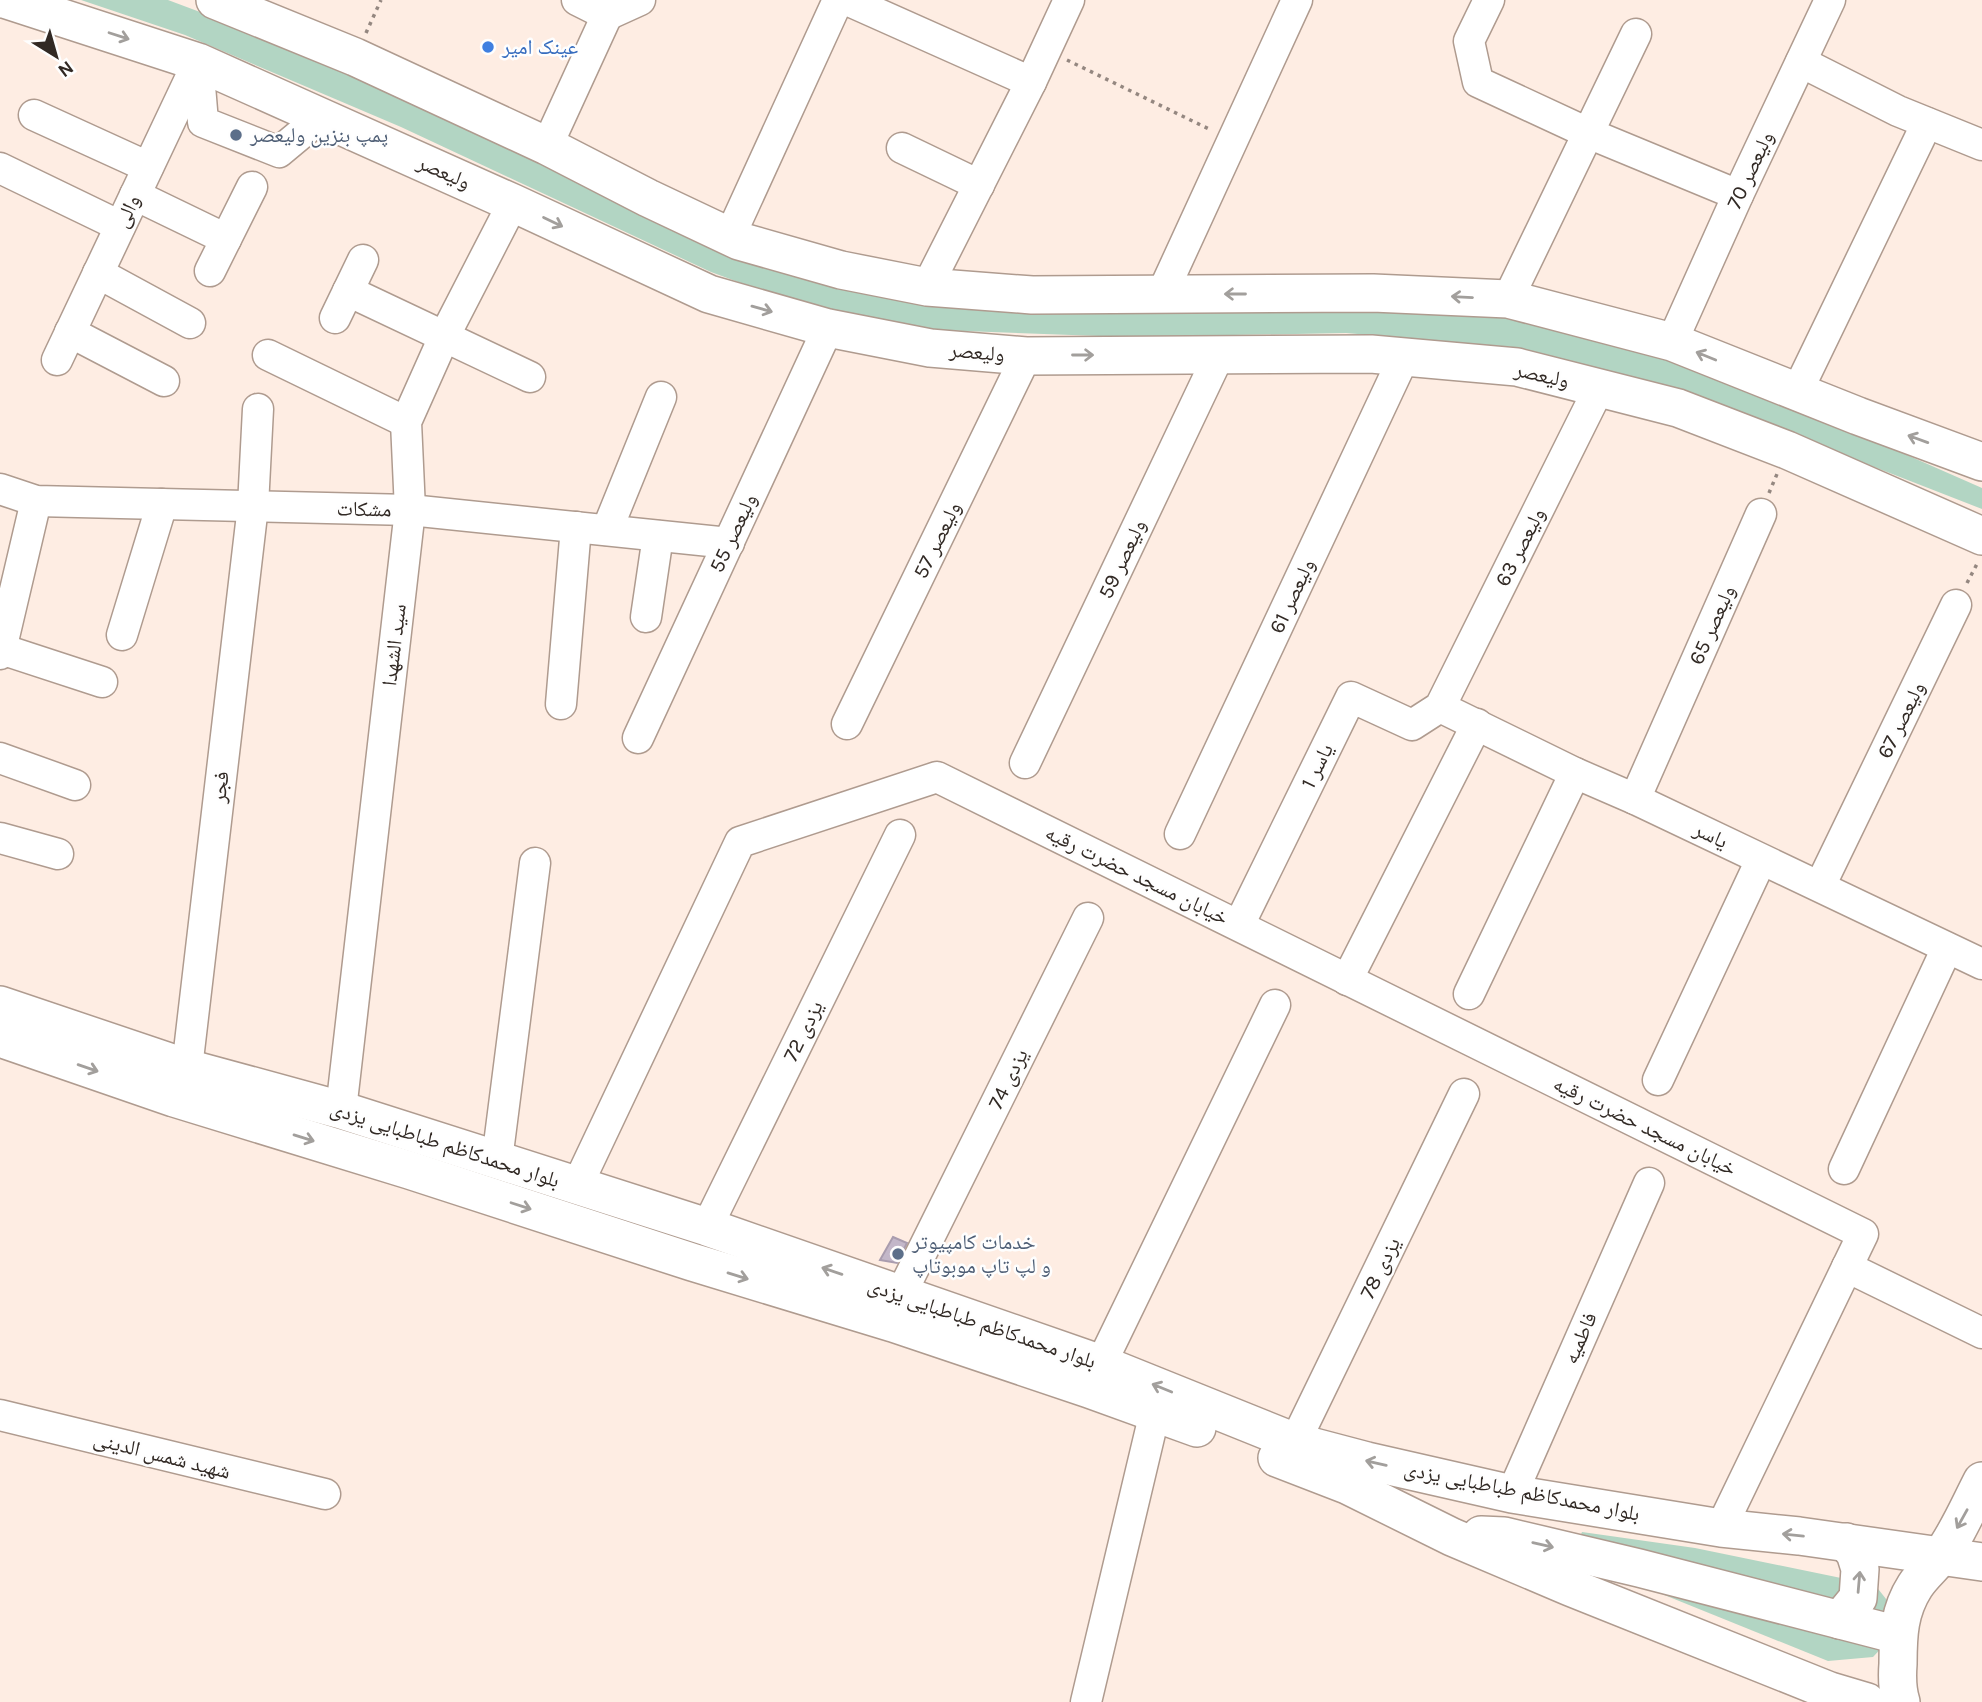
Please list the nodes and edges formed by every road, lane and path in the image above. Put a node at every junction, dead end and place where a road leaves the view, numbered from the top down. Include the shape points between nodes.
1 (7, 0) edge
2 (215, 0) edge
3 (381, 0) edge
4 (577, 0) edge
5 (640, 0) edge
6 (838, 0) edge
7 (847, 0) edge
8 (1069, 0) edge
9 (1297, 0) edge
10 (1489, 0) edge
11 (1825, 2) edge
12 (611, 8) edge
13 (1636, 34) dead end
14 (1046, 49) junction
15 (355, 57) junction
16 (198, 62) junction
17 (1801, 62) junction
18 (1031, 82) junction
19 (34, 116) dead end
20 (321, 117) junction
21 (1927, 122) junction
22 (1588, 133) junction
23 (1233, 140) junction
24 (1982, 145) edge
25 (547, 146) junction
26 (902, 148) dead end
27 (148, 167) junction
28 (0, 168) edge
29 (979, 185) junction
30 (252, 187) dead end
31 (135, 195) junction
32 (1738, 195) junction
33 (513, 203) junction
34 (120, 226) junction
35 (730, 236) junction
36 (226, 239) junction
37 (363, 260) dead end
38 (210, 271) dead end
39 (98, 273) junction
40 (927, 286) junction
41 (348, 290) junction
42 (1162, 294) junction
43 (1508, 299) junction
44 (335, 318) dead end
45 (190, 323) dead end
46 (828, 328) junction
47 (70, 332) junction
48 (444, 337) junction
49 (1672, 342) junction
50 (268, 355) dead end
51 (1219, 355) junction
52 (1026, 356) junction
53 (1404, 357) junction
54 (57, 360) dead end
55 (530, 377) dead end
56 (164, 381) dead end
57 (1600, 388) junction
58 (1797, 392) junction
59 (661, 397) dead end
60 (258, 409) dead end
61 (406, 422) junction
62 (1787, 450) junction
63 (1982, 462) edge
64 (0, 489) edge
65 (36, 501) junction
66 (162, 504) junction
67 (253, 506) junction
68 (410, 510) junction
69 (1761, 514) joint
70 (576, 527) junction
71 (607, 530) junction
72 (658, 536) junction
73 (1982, 536) edge
74 (729, 543) junction
75 (1982, 554) edge
76 (1956, 605) joint
77 (646, 617) dead end
78 (122, 635) dead end
79 (1, 651) edge
80 (102, 682) dead end
81 (561, 704) dead end
82 (1440, 706) junction
83 (848, 724) dead end
84 (1477, 724) junction
85 (638, 738) dead end
86 (0, 758) edge
87 (1025, 763) dead end
88 (1575, 773) junction
89 (75, 785) dead end
90 (1635, 799) junction
91 (1180, 834) dead end
92 (900, 835) dead end
93 (0, 838) edge
94 (58, 854) dead end
95 (1761, 860) junction
96 (536, 863) dead end
97 (1820, 886) junction
98 (1087, 918) dead end
99 (1239, 925) junction
100 (1947, 948) junction
101 (1982, 964) edge
102 (1347, 980) junction
103 (1469, 994) dead end
104 (1275, 1004) dead end
105 (9, 1024) edge
106 (57, 1041) junction
107 (187, 1068) junction
108 (1658, 1080) dead end
109 (1464, 1094) dead end
110 (341, 1110) junction
111 (497, 1160) junction
112 (1844, 1169) dead end
113 (1649, 1183) dead end
114 (577, 1186) junction
115 (707, 1227) junction
116 (1847, 1267) junction
117 (901, 1294) junction
118 (1982, 1333) edge
119 (1101, 1364) junction
120 (1155, 1412) junction
121 (0, 1415) edge
122 (1295, 1442) junction
123 (1982, 1481) edge
124 (1512, 1493) junction
125 (325, 1494) dead end
126 (1721, 1528) junction
127 (1452, 1537) junction
128 (1846, 1542) junction
129 (1940, 1557) junction
130 (1982, 1562) edge
131 (1840, 1620) junction
132 (1898, 1635) junction
133 (1834, 1696) edge
134 (1086, 1702) edge
135 (1867, 1702) edge
136 (1900, 1702) edge

1 -> 16 main road, ولیعصر
2 - 15 main road
3 - 15 path
4 - 12 street
5 - 12 street
6 - 35 street
7 - 18 street
8 - 14 street
9 - 23 street
10 - 22 street via 1469,41 1478,82
11 - 17 street, ولیعصر 70
12 - 25 street
13 - 22 street
14 - 18 street
14 - 23 path
15 - 25 main road
16 - 20 main road, ولیعصر
16 - 20 street via 203,122 279,152
16 - 27 street, والی
17 - 21 street
17 - 32 street, ولیعصر 70
18 - 29 street
19 - 27 street
20 - 33 main road, ولیعصر
21 - 24 street
21 - 58 street
22 - 32 street
22 - 43 street
23 - 42 street
25 - 35 main road
26 - 29 street
27 - 31 street, والی
28 - 34 street
29 - 40 street
30 - 36 street
31 - 34 street, والی
31 - 36 street
32 - 49 street, ولیعصر 70
33 -> 46 main road, ولیعصر via 709,294
33 - 48 street, سید الشهدا
34 - 39 street, والی
35 - 40 main road via 841,270
36 - 38 street
37 - 41 street
39 - 45 street
39 - 47 street, والی
40 - 42 main road via 1032,295
41 - 44 street
41 - 48 street
43 -> 42 main road via 1373,293
43 - 49 main road
46 - 52 main road, ولیعصر via 930,348
46 - 74 street, ولیعصر 55
47 - 54 street, والی
47 - 56 street
48 - 55 street
48 - 61 street, سید الشهدا
58 -> 49 main road
50 - 61 street
52 -> 51 main road, ولیعصر
51 - 53 main road, ولیعصر
51 - 87 street, ولیعصر 59
52 - 83 street, ولیعصر 57
53 - 57 main road, ولیعصر via 1517,368
53 - 91 street, ولیعصر 61
57 - 62 main road, ولیعصر via 1678,408
57 - 82 street, ولیعصر 63
63 -> 58 main road
59 - 71 street
60 - 67 street, فجر
61 - 68 street, سید الشهدا
62 - 69 path
62 - 73 main road, ولیعصر
64 - 65 street, مشکات
65 - 66 street, مشکات
65 - 79 street
66 - 67 street, مشکات
66 - 78 street
67 - 68 street, مشکات
67 - 107 street, فجر
68 - 70 street, مشکات
68 - 110 street, سید الشهدا
69 - 90 street, ولیعصر 65
70 - 71 street, مشکات
70 - 81 street
71 - 72 street, مشکات
72 - 74 street, مشکات
72 - 77 street
74 - 85 street, ولیعصر 55
75 - 76 path
76 - 97 street, ولیعصر 67
79 - 80 street
82 - 84 street, یاسر
82 - 99 street, یاسر 1 via 1412,725 1352,697
84 - 88 street, یاسر
84 - 102 street
86 - 89 street
88 - 90 street, یاسر
88 - 103 street
90 - 95 street, یاسر
92 - 115 street, یزدی 72
93 - 94 street
95 - 97 street, یاسر
95 - 108 street
96 - 111 street
97 - 100 street, یاسر
98 - 117 street, یزدی 74
99 - 102 street, خیابان مسجد حضرت رقیه
99 - 114 street, خیابان مسجد حضرت رقیه via 937,777 740,842
100 - 101 street, یاسر
100 - 112 street
102 - 116 street, خیابان مسجد حضرت رقیه via 1863,1234
104 - 119 street
105 - 106 main road, بلوار محمدکاظم طباطبایی یزدی
106 - 107 main road, بلوار محمدکاظم طباطبایی یزدی
106 -> 120 main road, بلوار محمدکاظم طباطبایی یزدی via 174,1098 893,1324
107 - 110 main road, بلوار محمدکاظم طباطبایی یزدی
109 - 122 street, یزدی 78
110 - 111 main road, بلوار محمدکاظم طباطبایی یزدی
111 - 114 main road, بلوار محمدکاظم طباطبایی یزدی
113 - 124 street, فاطمیه
114 - 115 main road, بلوار محمدکاظم طباطبایی یزدی
117 -> 115 main road, بلوار محمدکاظم طباطبایی یزدی
116 - 118 street
116 - 126 street
117 - 119 main road, بلوار محمدکاظم طباطبایی یزدی
122 -> 119 main road, بلوار محمدکاظم طباطبایی یزدی
120 - 127 main road, بلوار محمدکاظم طباطبایی یزدی via 1347,1485
120 - 134 street
121 - 125 street, شهید شمس الدینی
124 -> 122 main road, بلوار محمدکاظم طباطبایی یزدی
123 -> 129 main road
124 - 126 main road, بلوار محمدکاظم طباطبایی یزدی
128 -> 126 main road, بلوار محمدکاظم طباطبایی یزدی
127 -> 131 main road via 1504,1536
127 - 133 main road, بلوار محمدکاظم طباطبایی یزدی
128 - 129 main road, بلوار محمدکاظم طباطبایی یزدی
131 -> 128 main road via 1858,1598 1859,1588 1856,1553
129 - 130 main road, بلوار محمدکاظم طباطبایی یزدی
129 - 132 main road via 1914,1587
131 - 132 main road
132 - 136 main road
133 - 135 main road, بلوار محمدکاظم طباطبایی یزدی

